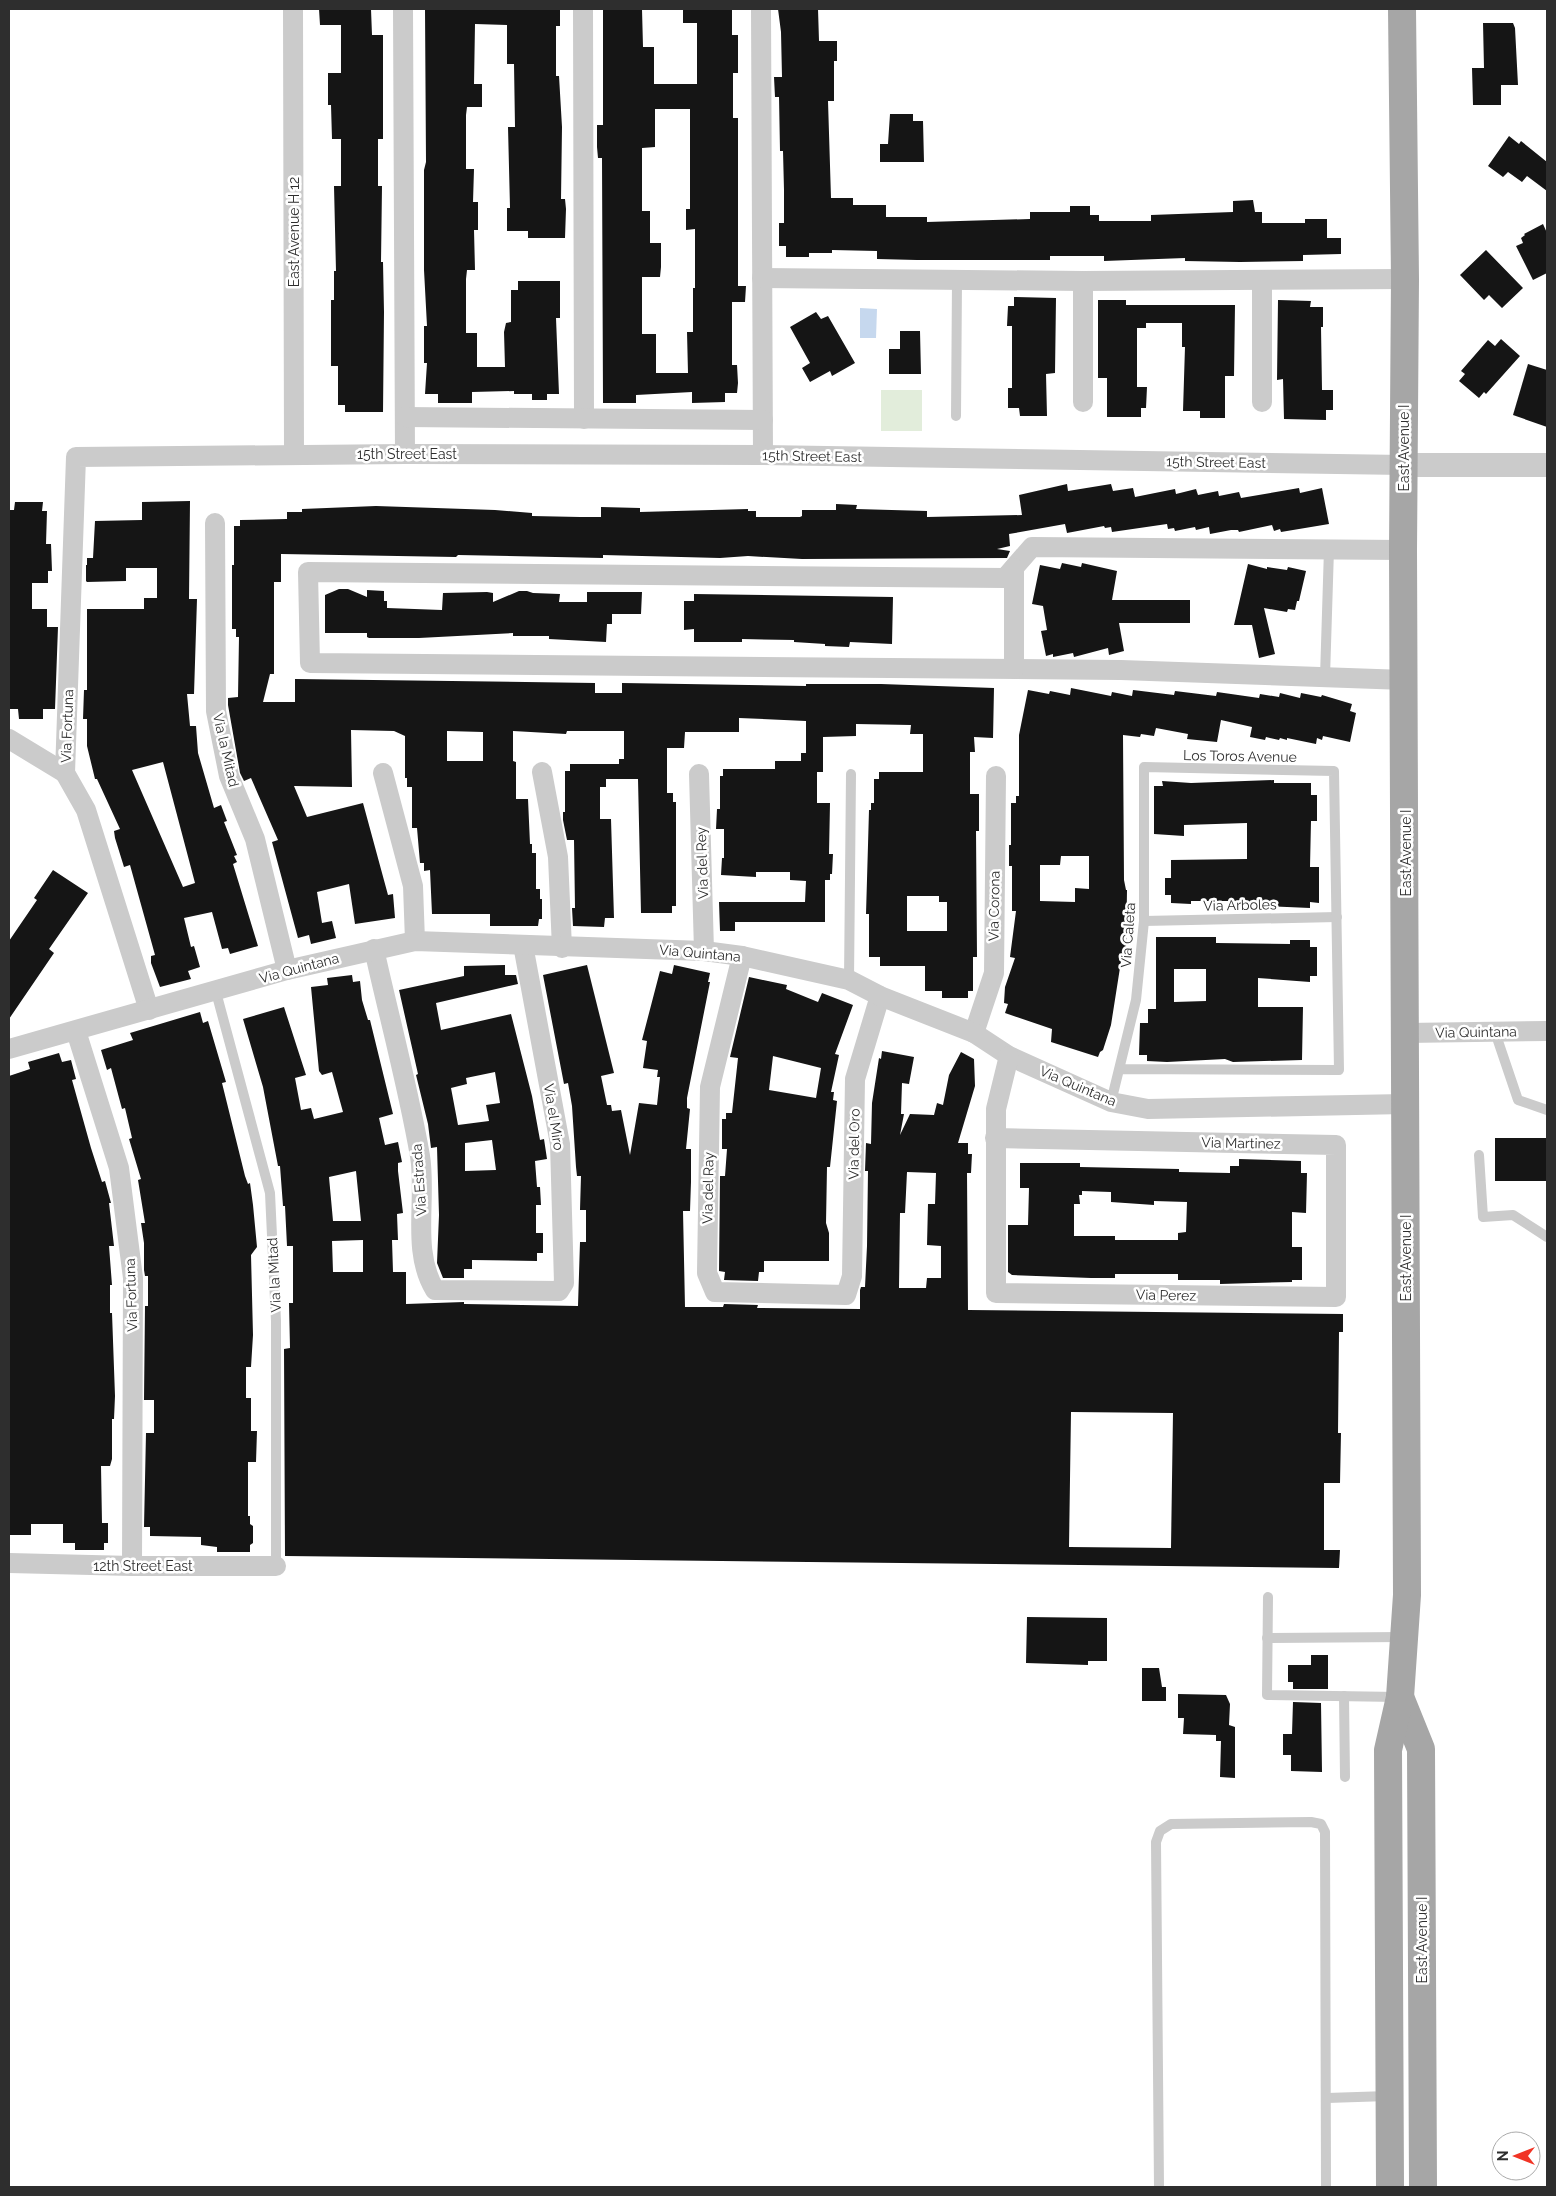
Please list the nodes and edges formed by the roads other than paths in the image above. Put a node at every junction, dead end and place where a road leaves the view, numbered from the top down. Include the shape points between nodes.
1 (293, 9) edge
2 (403, 9) edge
3 (583, 9) edge
4 (761, 9) edge
5 (1402, 9) edge
6 (762, 278) junction
7 (1405, 278) junction
8 (957, 280) junction
9 (1262, 280) junction
10 (1083, 281) junction
11 (1083, 402) dead end
12 (1262, 402) dead end
13 (956, 416) dead end
14 (405, 417) junction
15 (584, 419) junction
16 (763, 420) junction
17 (405, 454) junction
18 (294, 455) junction
19 (76, 456) joint
20 (763, 456) junction
21 (1404, 465) junction
22 (1547, 465) edge
23 (214, 523) dead end
24 (1330, 549) junction
25 (1403, 550) junction
26 (1014, 568) junction
27 (1014, 669) junction
28 (1324, 677) junction
29 (1405, 680) junction
30 (9, 739) edge
31 (1144, 767) joint
32 (542, 772) dead end
33 (65, 773) junction
34 (383, 773) dead end
35 (699, 774) dead end
36 (851, 774) dead end
37 (996, 776) dead end
38 (1337, 917) junction
39 (1144, 921) junction
40 (415, 941) junction
41 (523, 945) junction
42 (374, 948) junction
43 (562, 948) junction
44 (704, 951) junction
45 (742, 956) junction
46 (287, 970) junction
47 (850, 980) junction
48 (216, 992) junction
49 (880, 996) junction
50 (149, 1010) junction
51 (76, 1031) junction
52 (1495, 1032) junction
53 (1547, 1032) edge
54 (974, 1033) junction
55 (1406, 1033) junction
56 (9, 1049) edge
57 (1009, 1056) junction
58 (1119, 1069) junction
59 (1110, 1102) junction
60 (1405, 1104) junction
61 (1547, 1110) edge
62 (995, 1138) junction
63 (1479, 1154) dead end
64 (1547, 1237) edge
65 (559, 1291) joint
66 (846, 1295) joint
67 (1336, 1297) joint
68 (9, 1563) edge
69 (132, 1566) junction
70 (276, 1566) joint
71 (1268, 1597) dead end
72 (1404, 1637) junction
73 (1267, 1638) junction
74 (1344, 1696) junction
75 (1400, 1697) junction
76 (1345, 1777) dead end
77 (1390, 2096) junction
78 (1422, 2096) junction
79 (1327, 2098) junction
80 (1159, 2187) edge
81 (1326, 2187) edge
82 (1390, 2187) edge
83 (1423, 2187) edge

1 - 18 street, East Avenue H 12
2 - 14 street
3 - 15 street
4 - 6 street
5 - 7 main road, East Avenue I
6 - 8 street
6 - 16 street
7 - 9 street
7 - 21 main road, East Avenue I
8 - 10 street
8 - 13 lane
9 - 10 street
9 - 12 street
10 - 11 street
14 - 15 street
14 - 17 street
15 - 16 street
16 - 20 street
17 - 18 street, 15th Street East
17 - 20 street, 15th Street East
18 - 19 street, 15th Street East
19 - 33 street, Via Fortuna
20 - 21 street, 15th Street East
21 - 22 street, 15th Street East
21 - 25 main road, East Avenue I
23 - 46 street, Via la Mitad via 216,711 229,776 255,840
24 - 25 street
24 - 26 street via 1032,547
24 - 28 lane
25 - 29 main road, East Avenue I
26 - 27 street
26 - 27 street via 1005,578 308,572 310,662
27 - 28 street
28 - 29 street
29 - 55 main road, East Avenue I
30 - 33 street
31 - 38 lane, Los Toros Avenue via 1334,771
31 - 39 lane, Via Caleta
32 - 43 street via 558,857
33 - 50 street, Via Fortuna via 86,810
34 - 40 street via 413,886
35 - 44 street, Via del Rey
36 - 47 lane
37 - 54 street, Via Corona via 994,973
38 - 39 lane, Via Arboles
38 - 58 lane via 1339,1070
39 - 58 lane, Via Caleta via 1136,1000
40 - 41 street, Via Quintana
40 - 42 street, Via Quintana
41 - 43 street, Via Quintana
41 - 65 street, Via el Miro via 560,1144 564,1283
42 - 46 street, Via Quintana
42 - 65 street, Via Estrada via 420,1158 423,1259 428,1278 435,1290
43 - 44 street, Via Quintana
44 - 45 street, Via Quintana
45 - 47 street, Via Quintana
45 - 66 street, Via del Ray via 710,1087 707,1273 715,1292
46 - 48 street, Via Quintana
47 - 49 street, Via Quintana
48 - 50 street, Via Quintana
48 - 70 lane, Via la Mitad via 270,1193 276,1321
49 - 54 street, Via Quintana
49 - 66 street, Via del Oro via 855,1079 852,1276
50 - 51 street, Via Quintana
51 - 56 street, Via Quintana
51 - 69 street, Via Fortuna via 120,1168 133,1278
52 - 53 street, Via Quintana
52 - 55 street, Via Quintana
52 - 61 lane via 1518,1100
54 - 57 street, Via Quintana
55 - 60 main road, East Avenue I
57 - 59 street, Via Quintana
57 - 62 street via 996,1109
58 - 59 lane, Via Caleta
59 - 60 street, Via Quintana via 1148,1109
60 - 72 main road, East Avenue I via 1407,1595
62 - 67 street, Via Martinez via 1336,1145
62 - 67 street, Via Perez via 996,1293
63 - 64 lane via 1483,1217 1513,1215
68 - 69 street, 12th Street East
69 - 70 street, 12th Street East
71 - 73 lane
72 - 73 lane
72 - 75 main road, East Avenue I
73 - 74 lane via 1267,1695
74 - 75 lane
74 - 76 lane
75 - 77 main road, East Avenue I via 1388,1750
75 - 78 main road, East Avenue I via 1421,1749
77 - 78 main road
77 - 79 lane
77 - 82 main road, East Avenue I
78 - 83 main road, East Avenue I
79 - 80 lane via 1324,1832 1321,1824 1171,1824 1160,1831 1156,1842
79 - 81 lane

